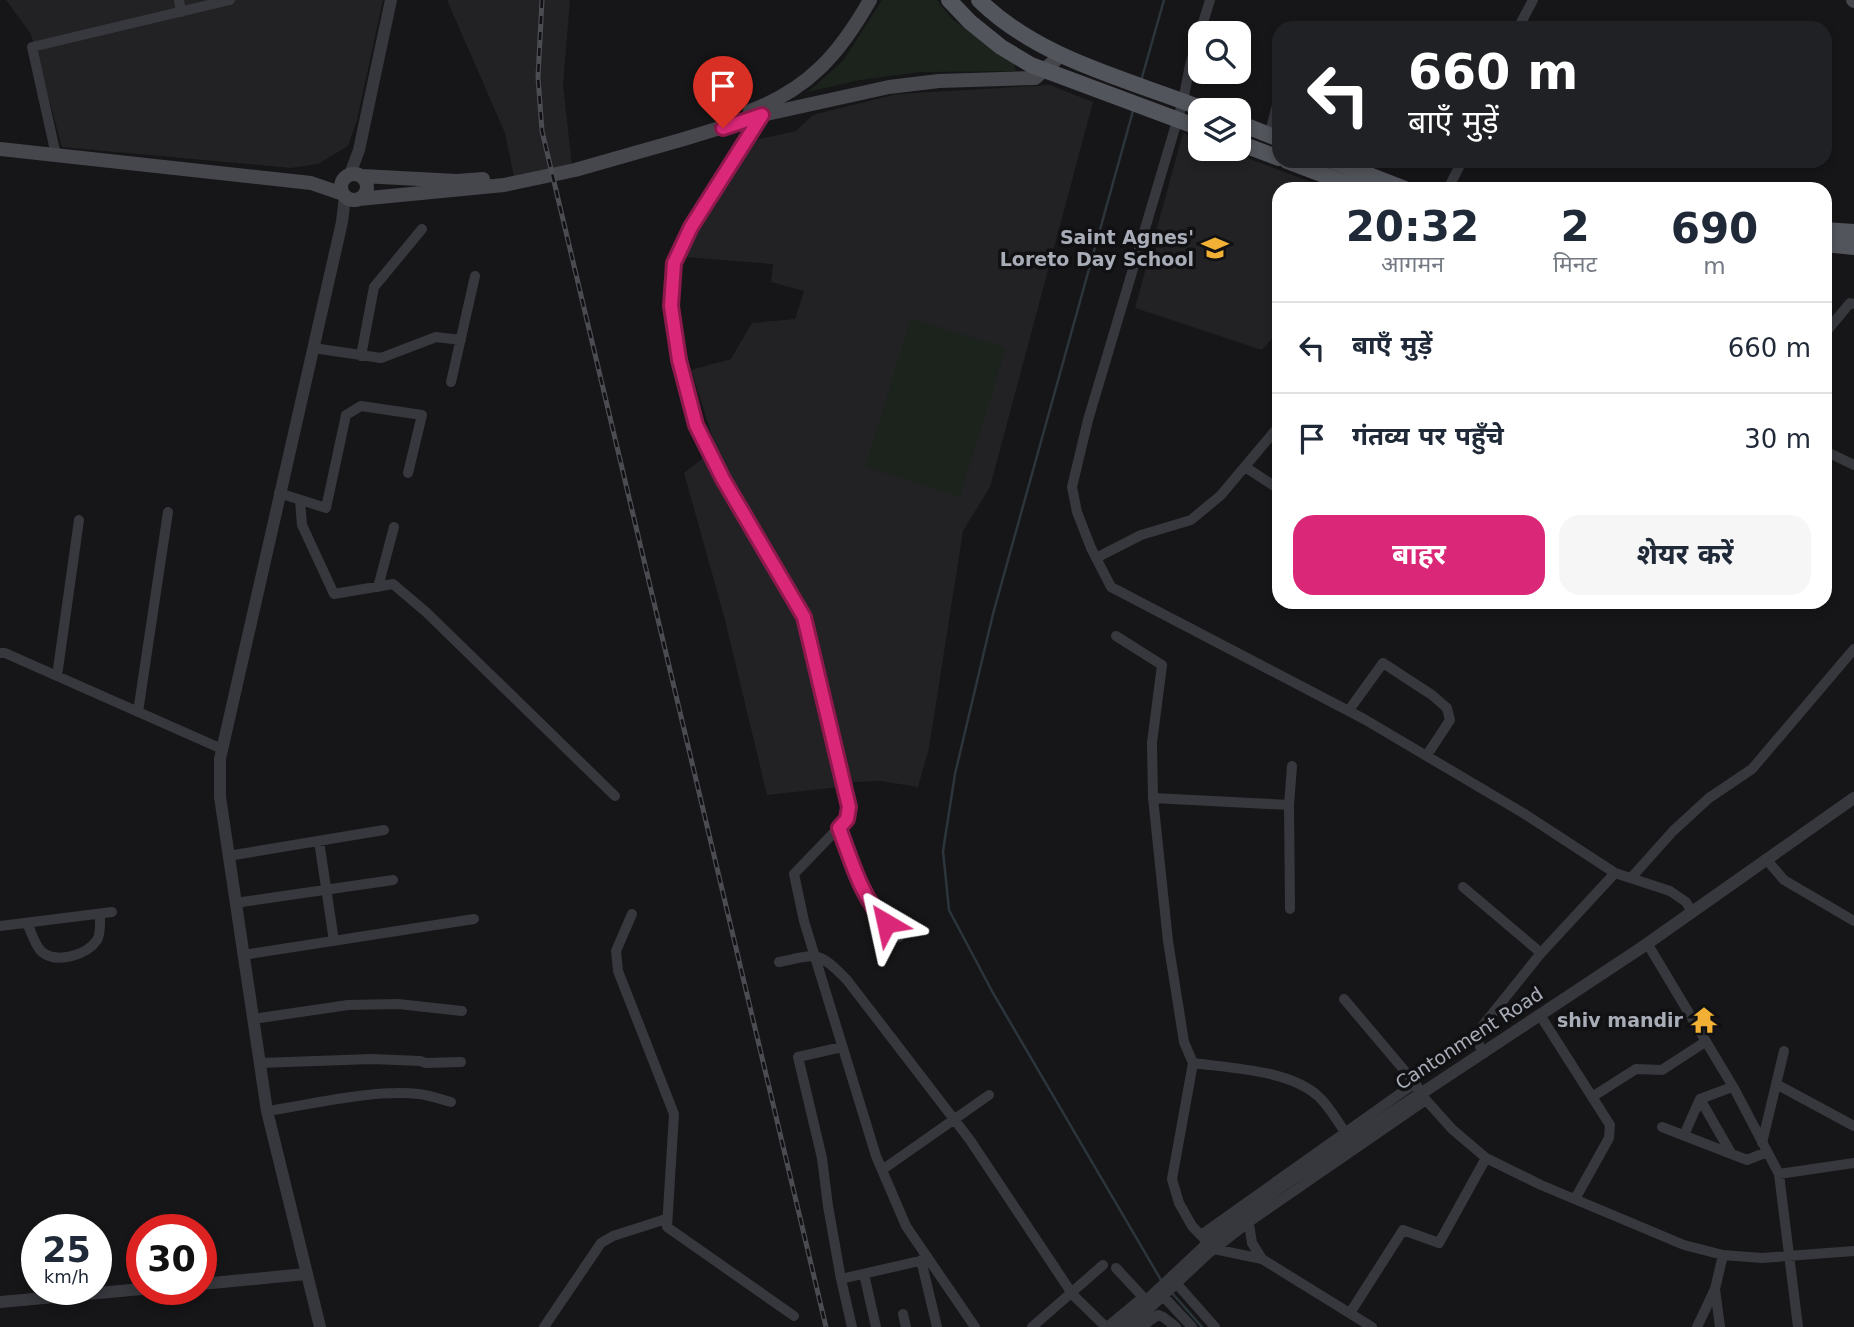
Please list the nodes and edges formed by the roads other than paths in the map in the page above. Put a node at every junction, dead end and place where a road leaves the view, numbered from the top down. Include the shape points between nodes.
1 (179, 0) edge
2 (230, 0) edge
3 (391, 0) edge
4 (869, 0) edge
5 (950, 0) edge
6 (1210, 0) edge
7 (1533, 0) edge
8 (986, 3) edge
9 (181, 12) junction
10 (1522, 21) edge
11 (978, 29) junction
12 (1061, 55) junction
13 (1046, 70) junction
14 (1183, 101) junction
15 (1188, 103) edge
16 (762, 115) junction
17 (1176, 119) junction
18 (1188, 124) edge
19 (1251, 128) edge
20 (1272, 136) edge
21 (1251, 148) edge
22 (0, 149) edge
23 (56, 155) junction
24 (1272, 155) edge
25 (1306, 168) edge
26 (1351, 168) edge
27 (354, 175) junction
28 (1342, 182) edge
29 (1387, 182) edge
30 (311, 183) junction
31 (351, 198) junction
32 (422, 229) dead end
33 (1832, 230) edge
34 (1854, 232) edge
35 (1832, 245) edge
36 (1854, 247) edge
37 (475, 276) dead end
38 (1854, 304) edge
39 (1832, 325) edge
40 (461, 340) junction
41 (313, 348) junction
42 (361, 356) junction
43 (451, 382) dead end
44 (1272, 434) edge
45 (1832, 454) edge
46 (1854, 465) edge
47 (1245, 467) junction
48 (408, 472) dead end
49 (1272, 484) edge
50 (279, 493) junction
51 (300, 499) junction
52 (168, 512) dead end
53 (79, 520) dead end
54 (394, 527) dead end
55 (1096, 558) junction
56 (378, 587) junction
57 (1116, 636) dead end
58 (1854, 649) edge
59 (0, 653) edge
60 (57, 676) junction
61 (1349, 710) junction
62 (138, 712) junction
63 (222, 749) junction
64 (1427, 755) junction
65 (1292, 766) dead end
66 (615, 796) dead end
67 (1153, 798) junction
68 (1854, 798) edge
69 (1289, 804) junction
70 (839, 828) junction
71 (384, 830) dead end
72 (319, 841) junction
73 (228, 856) junction
74 (1766, 859) junction
75 (1615, 873) junction
76 (1631, 878) junction
77 (393, 880) dead end
78 (1463, 887) dead end
79 (327, 890) junction
80 (235, 903) junction
81 (1290, 909) dead end
82 (112, 912) dead end
83 (1692, 912) junction
84 (100, 914) junction
85 (632, 914) dead end
86 (474, 919) dead end
87 (1854, 921) edge
88 (27, 923) junction
89 (0, 926) edge
90 (900, 937) dead end
91 (334, 941) junction
92 (1647, 943) junction
93 (1541, 953) junction
94 (243, 955) junction
95 (814, 955) junction
96 (779, 962) dead end
97 (1344, 999) dead end
98 (462, 1011) dead end
99 (1540, 1015) junction
100 (253, 1019) junction
101 (1706, 1042) junction
102 (842, 1047) junction
103 (1784, 1051) dead end
104 (1483, 1054) junction
105 (461, 1062) dead end
106 (260, 1063) junction
107 (1193, 1063) junction
108 (1776, 1084) junction
109 (1732, 1087) junction
110 (1421, 1092) junction
111 (989, 1096) dead end
112 (1592, 1097) junction
113 (1700, 1099) junction
114 (451, 1102) dead end
115 (267, 1111) junction
116 (954, 1119) junction
117 (1854, 1126) edge
118 (1662, 1127) dead end
119 (1345, 1132) junction
120 (1684, 1135) junction
121 (1764, 1148) junction
122 (1731, 1154) junction
123 (1486, 1158) junction
124 (1854, 1163) edge
125 (882, 1170) junction
126 (1779, 1174) junction
127 (1575, 1199) junction
128 (1247, 1202) junction
129 (666, 1219) junction
130 (1249, 1222) junction
131 (1201, 1235) junction
132 (1214, 1249) junction
133 (1854, 1251) edge
134 (1723, 1255) junction
135 (1789, 1257) junction
136 (925, 1259) junction
137 (1262, 1259) junction
138 (1103, 1265) dead end
139 (1116, 1268) dead end
140 (306, 1274) junction
141 (864, 1274) junction
142 (841, 1279) junction
143 (217, 1282) edge
144 (1176, 1283) junction
145 (1715, 1289) junction
146 (126, 1290) edge
147 (1071, 1292) junction
148 (1163, 1296) junction
149 (0, 1302) edge
150 (1350, 1313) junction
151 (903, 1314) dead end
152 (794, 1316) dead end
153 (974, 1326) edge
154 (320, 1327) edge
155 (544, 1327) edge
156 (852, 1327) edge
157 (876, 1327) edge
158 (906, 1327) edge
159 (937, 1327) edge
160 (1032, 1327) edge
161 (1107, 1327) edge
162 (1119, 1327) edge
163 (1130, 1327) edge
164 (1141, 1327) edge
165 (1176, 1327) edge
166 (1192, 1327) edge
167 (1215, 1327) edge
168 (1372, 1327) edge
169 (1697, 1327) edge
170 (1720, 1327) edge
171 (1798, 1327) edge

1 - 9 street
2 - 9 street
3 - 27 street
4 - 27 main road via 830,60 801,85 727,119 581,161 502,177 457,181
5 - 11 main road
6 - 14 street
7 - 10 street
8 - 11 street
8 - 12 main road via 1022,34
9 - 23 street via 32,47
11 - 13 main road via 1001,47
12 - 13 main road
12 - 14 main road
13 - 16 main road via 1035,78 889,87
13 - 17 main road
14 - 15 main road
14 - 17 street
16 - 31 main road via 516,182
16 - 70 street via 691,227 674,263 671,306 696,425 804,617 849,807
17 - 18 main road
17 - 55 street via 1072,487
19 - 20 main road
21 - 24 main road
22 - 23 main road
23 - 30 main road
25 - 28 main road
26 - 29 main road
27 - 30 main road
27 - 31 main road via 340,184
27 - 31 main road via 367,188
30 - 31 main road
31 - 41 street
32 - 42 street via 374,287
33 - 34 main road
35 - 36 main road
37 - 40 street
38 - 39 street
40 - 42 street via 436,337 381,358
40 - 43 street
41 - 42 street
41 - 50 street
44 - 47 street
45 - 46 street
47 - 49 street
47 - 55 street via 1191,520 1141,535
48 - 51 street via 422,415 361,406 346,415 326,508
50 - 51 street
50 - 63 street
51 - 56 street via 302,525 334,594
52 - 62 street
53 - 60 street
54 - 56 street
55 - 61 street via 1111,587
56 - 66 street via 393,584 426,612
57 - 67 street via 1162,665 1152,743
58 - 76 street via 1752,769 1672,831
59 - 60 street
60 - 62 street
61 - 64 street
61 - 64 street via 1382,663 1447,708 1450,720
62 - 63 street
63 - 73 street via 220,797
64 - 75 street
65 - 69 street
67 - 69 street
67 - 107 street via 1168,942 1184,1042
68 - 74 street, Cantonment Road
69 - 81 street
70 - 90 street via 873,909
70 - 95 street via 794,874
71 - 72 street
72 - 73 street
72 - 79 street
73 - 80 street
74 - 83 street, Cantonment Road
74 - 87 street via 1784,880
75 - 76 street
75 - 93 street
76 - 83 street via 1670,891
77 - 79 street
78 - 93 street
79 - 80 street
79 - 91 street
80 - 94 street
82 - 84 street
83 - 92 street, Cantonment Road
84 - 88 street
84 - 88 street via 99,938 68,958 42,952
85 - 129 street via 616,951 618,971 674,1114
86 - 91 street
88 - 89 street
91 - 94 street
92 - 99 street, Cantonment Road
92 - 101 street
93 - 104 street via 1480,1029 1477,1039
94 - 100 street
95 - 96 street
95 - 102 street
95 - 116 street via 830,961 848,980
97 - 110 street
98 - 100 street via 398,1004 348,1005
99 - 104 street, Cantonment Road
99 - 112 street
100 - 106 street
101 - 109 street
101 - 112 street via 1662,1070 1636,1069
102 - 125 street
102 - 142 street via 798,1057 822,1158
103 - 108 street
104 - 110 street, Cantonment Road
105 - 106 street
106 - 115 street
107 - 119 street via 1266,1073 1303,1085 1320,1097
107 - 131 street via 1172,1179 1179,1203
108 - 117 street
108 - 121 street
109 - 113 street
109 - 121 street
110 - 119 street
110 - 123 street via 1452,1129
110 - 130 street
110 - 162 street, Cantonment Road, bridge via 1215,1237
111 - 116 street
112 - 127 street via 1610,1125 1609,1138
113 - 120 street
113 - 122 street
114 - 115 street via 398,1094
115 - 140 street
116 - 125 street
116 - 147 street
118 - 120 street
119 - 128 street
120 - 122 street
121 - 122 street via 1747,1160
121 - 126 street
123 - 127 street
123 - 150 street via 1440,1242 1403,1230
124 - 126 street
125 - 136 street
126 - 135 street
127 - 134 street via 1684,1245
128 - 130 street
128 - 131 street
129 - 152 street via 667,1227
129 - 155 street via 601,1243
130 - 132 street
130 - 137 street via 1252,1243
131 - 132 street
132 - 137 street
132 - 144 street
133 - 135 street
134 - 135 street
134 - 145 street
135 - 171 street
136 - 141 street
136 - 153 street
136 - 159 street
137 - 150 street
138 - 147 street
139 - 161 street via 1143,1297
140 - 143 street
140 - 154 street
141 - 142 street
141 - 157 street
142 - 156 street
144 - 148 street
144 - 167 street
145 - 169 street
145 - 170 street
146 - 149 street
147 - 160 street
147 - 161 street
148 - 163 street
148 - 166 street
150 - 168 street
151 - 158 street
164 - 165 street via 1158,1315

